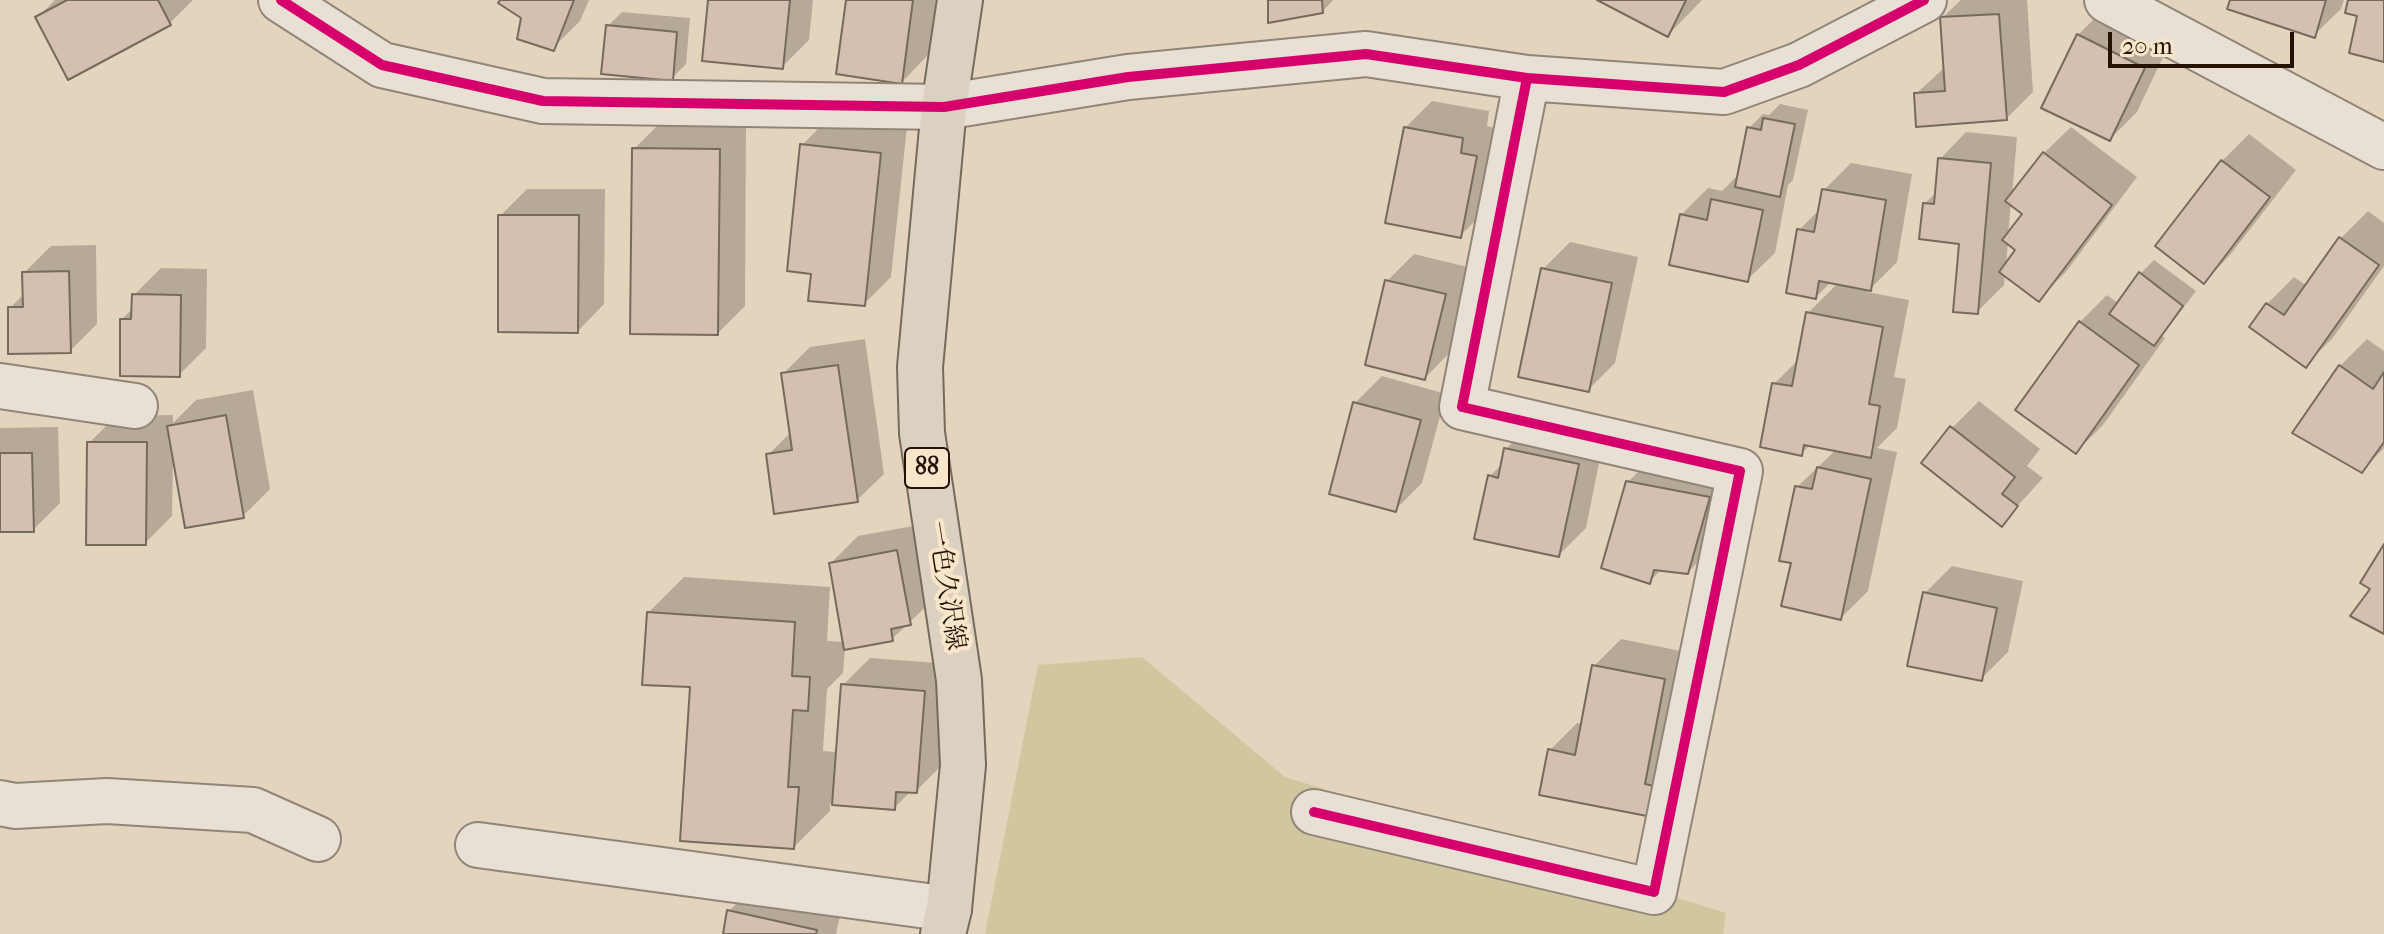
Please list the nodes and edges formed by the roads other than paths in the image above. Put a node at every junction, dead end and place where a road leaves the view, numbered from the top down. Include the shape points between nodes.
1 (960, 0) edge
2 (1924, 0) edge
3 (2107, 0) edge
4 (285, 1) edge
5 (1527, 78) junction
6 (944, 107) junction
7 (2384, 147) edge
8 (0, 386) edge
9 (135, 406) dead end
10 (0, 803) edge
11 (1314, 812) dead end
12 (318, 839) dead end
13 (478, 845) dead end
14 (946, 922) edge

1 - 6 main road, 一色久沢線 / 88
2 - 5 street via 1799,65 1724,92
3 - 7 street
4 - 6 street via 382,65 543,101
5 - 6 street via 1366,54 1128,77
5 - 11 street via 1462,407 1740,471 1654,892
6 - 14 main road, 一色久沢線 / 88 via 920,367 922,433 959,680 963,765
8 - 9 street
10 - 12 street via 107,801 253,810
13 - 14 street

